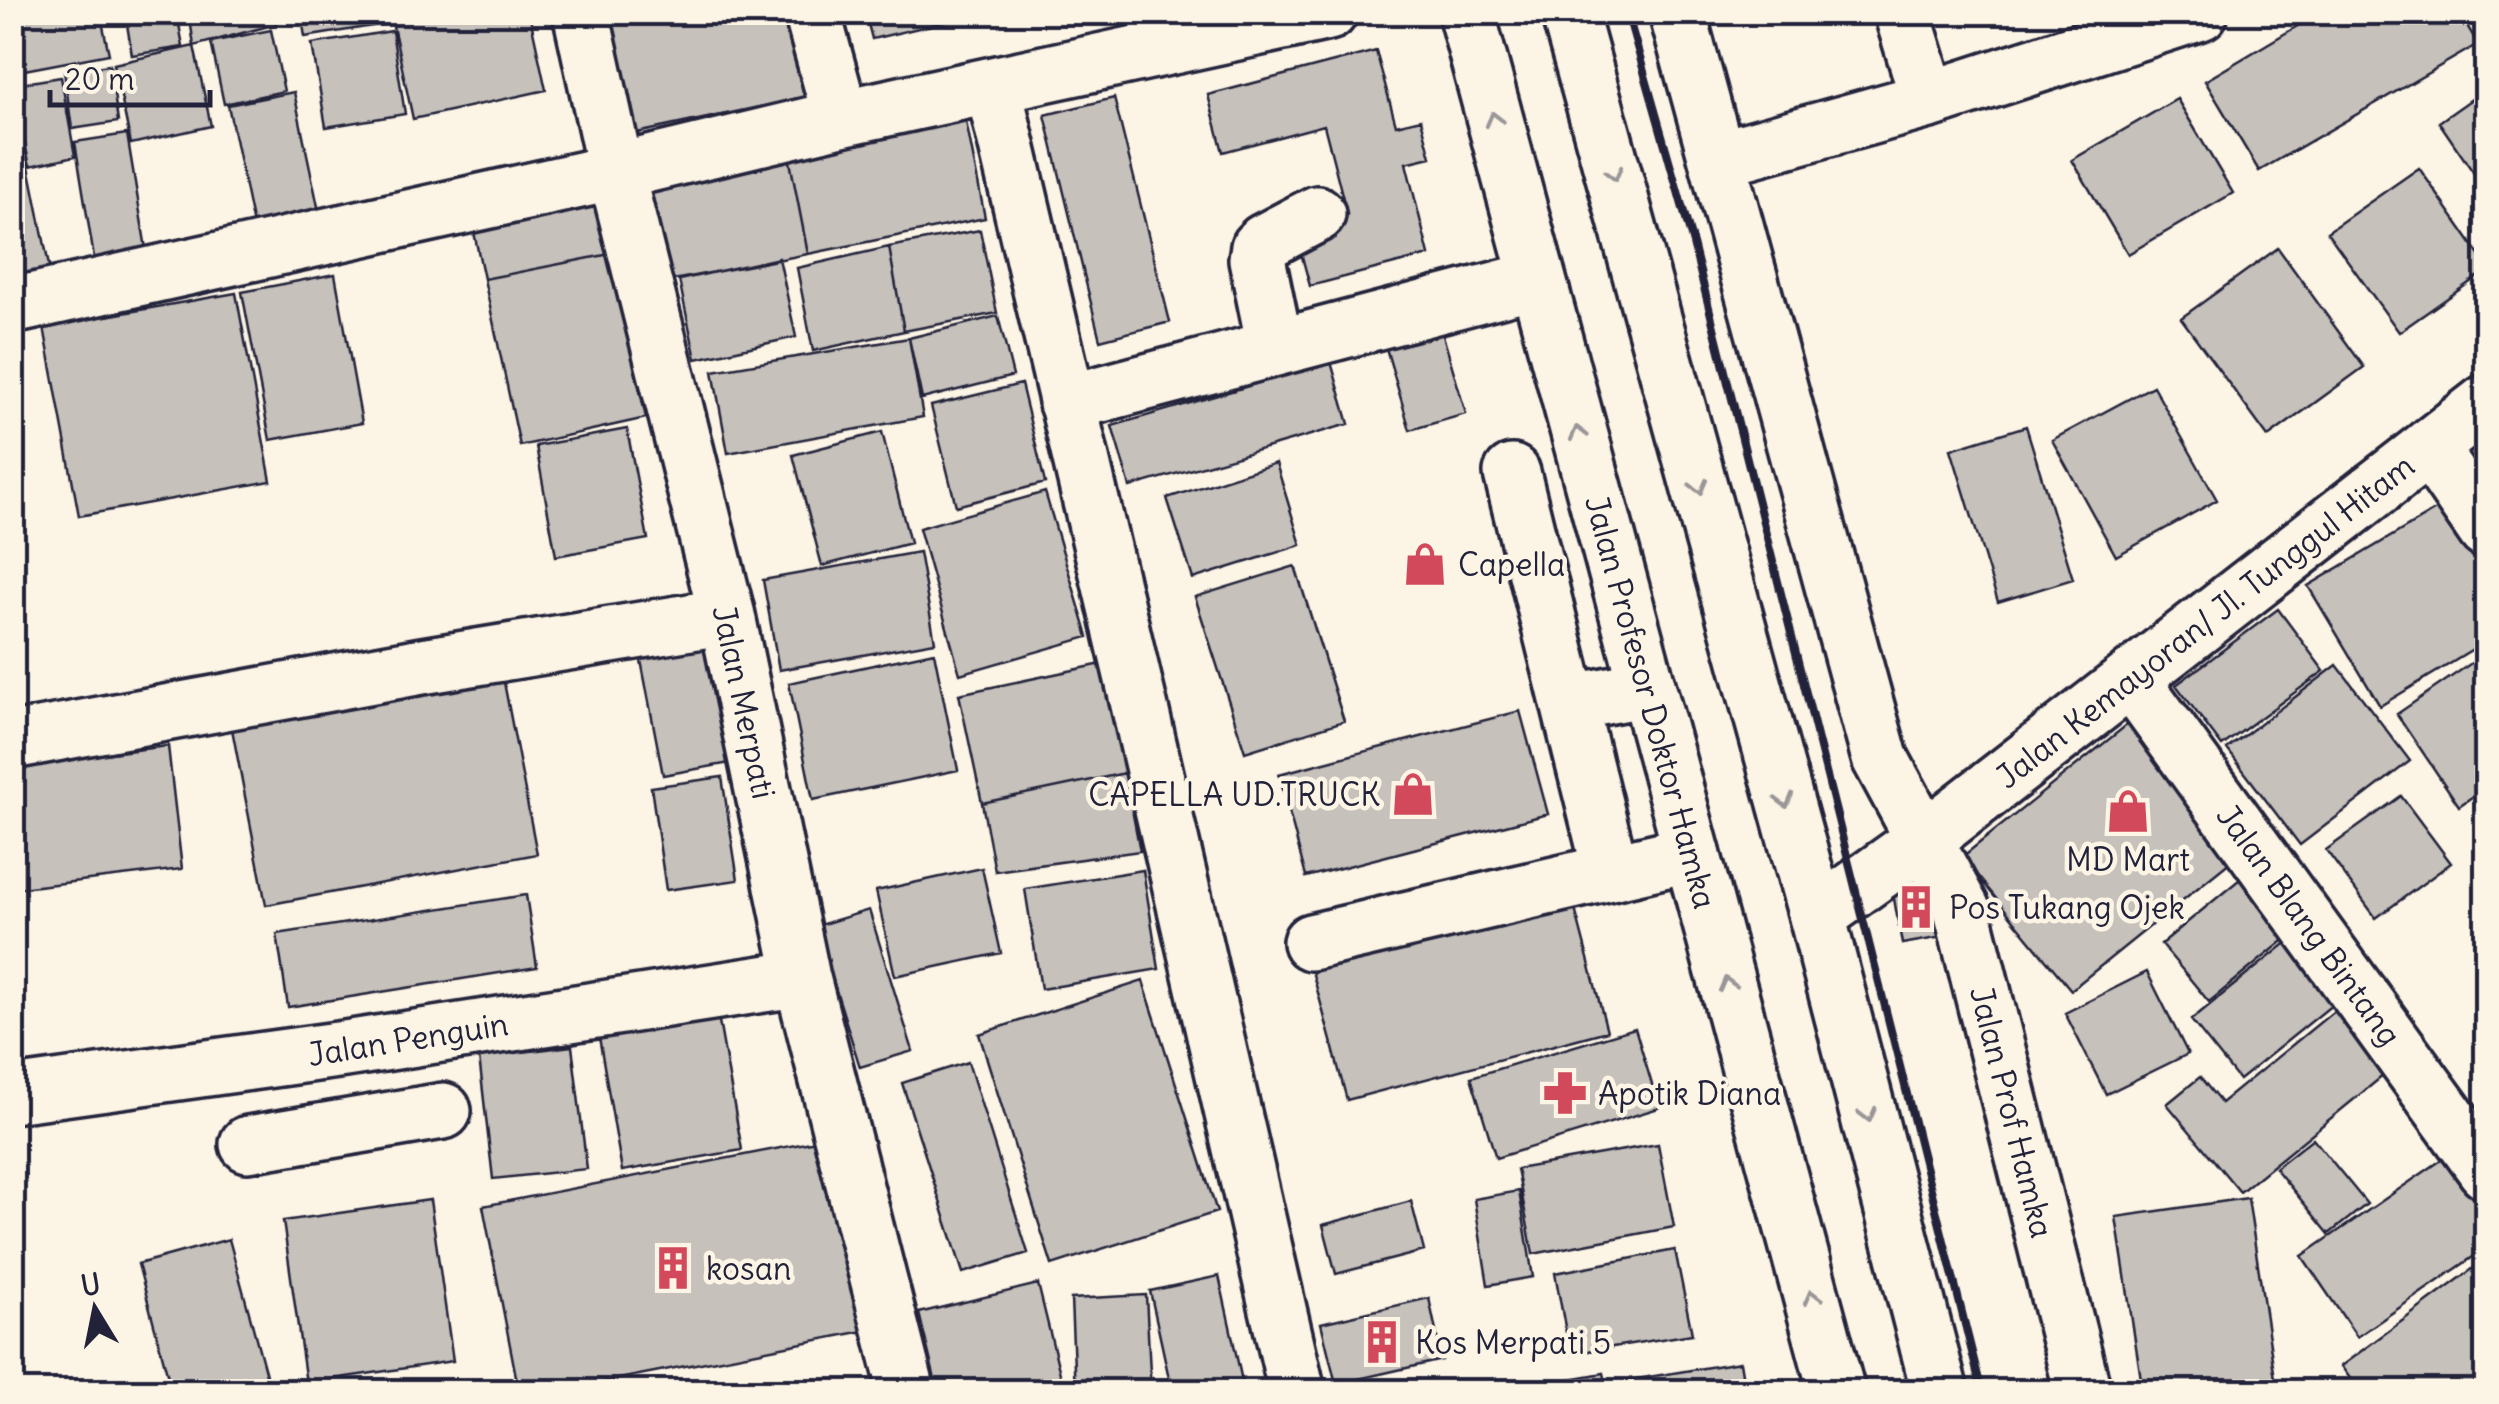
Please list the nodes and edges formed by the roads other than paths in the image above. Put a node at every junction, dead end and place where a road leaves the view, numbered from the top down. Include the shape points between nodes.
1 (581, 12) edge
2 (812, 12) edge
3 (1328, 12) edge
4 (1466, 12) edge
5 (1569, 12) edge
6 (1677, 12) edge
7 (1902, 12) edge
8 (2200, 12) edge
9 (993, 86) junction
10 (1929, 100) junction
11 (841, 118) junction
12 (1718, 159) junction
13 (616, 172) junction
14 (1317, 214) dead end
15 (1537, 279) junction
16 (12, 306) edge
17 (1275, 346) junction
18 (1068, 403) junction
19 (2486, 403) edge
20 (2429, 447) junction
21 (1512, 473) dead end
22 (2486, 530) edge
23 (727, 616) junction
24 (2131, 679) junction
25 (1647, 688) junction
26 (1568, 703) junction
27 (12, 741) edge
28 (1925, 839) junction
29 (1692, 853) junction
30 (1611, 872) junction
31 (1817, 916) junction
32 (1311, 942) dead end
33 (802, 978) junction
34 (345, 1050) junction
35 (12, 1095) edge
36 (442, 1111) dead end
37 (356, 1126) junction
38 (248, 1144) dead end
39 (2486, 1170) edge
40 (908, 1392) edge
41 (1297, 1392) edge
42 (1837, 1392) edge
43 (1940, 1392) edge
44 (2083, 1392) edge

1 - 13 main road, Jalan Merpati
2 - 11 main road
3 - 9 main road
15 -> 4 main road, Jalan Profesor Doktor Hamka
5 -> 31 main road
6 - 12 main road, Jalan Prof Hamka
7 - 10 main road
8 - 10 main road
9 - 11 main road
9 - 18 main road
10 - 12 main road
11 - 13 main road
12 - 28 main road, Jalan Prof Hamka via 1880,758
13 - 16 main road
13 - 23 main road, Jalan Merpati
14 - 17 main road via 1259,247
15 - 17 main road
25 -> 15 main road, Jalan Profesor Doktor Hamka
17 - 18 main road
18 - 41 main road
19 - 20 main road, Jalan Kemayoran/ Jl. Tunggul Hitam
20 - 22 main road
20 - 24 main road, Jalan Kemayoran/ Jl. Tunggul Hitam
21 - 26 main road
23 - 27 main road
23 - 33 main road, Jalan Merpati
24 - 28 main road, Jalan Kemayoran/ Jl. Tunggul Hitam
24 - 39 main road, Jalan Blang Bintang
25 - 26 main road
25 - 29 main road, Jalan Profesor Doktor Hamka
26 - 30 main road
28 - 31 main road, Jalan Kemayoran/ Jl. Tunggul Hitam
28 - 44 main road, Jalan Prof Hamka via 1962,910
29 - 30 main road
42 -> 29 main road, Jalan Profesor Doktor Hamka
30 - 32 main road
31 -> 43 main road
33 - 34 main road, Jalan Penguin
33 - 40 main road, Jalan Merpati
34 - 35 main road, Jalan Penguin
34 - 37 main road
36 - 37 main road
37 - 38 main road

